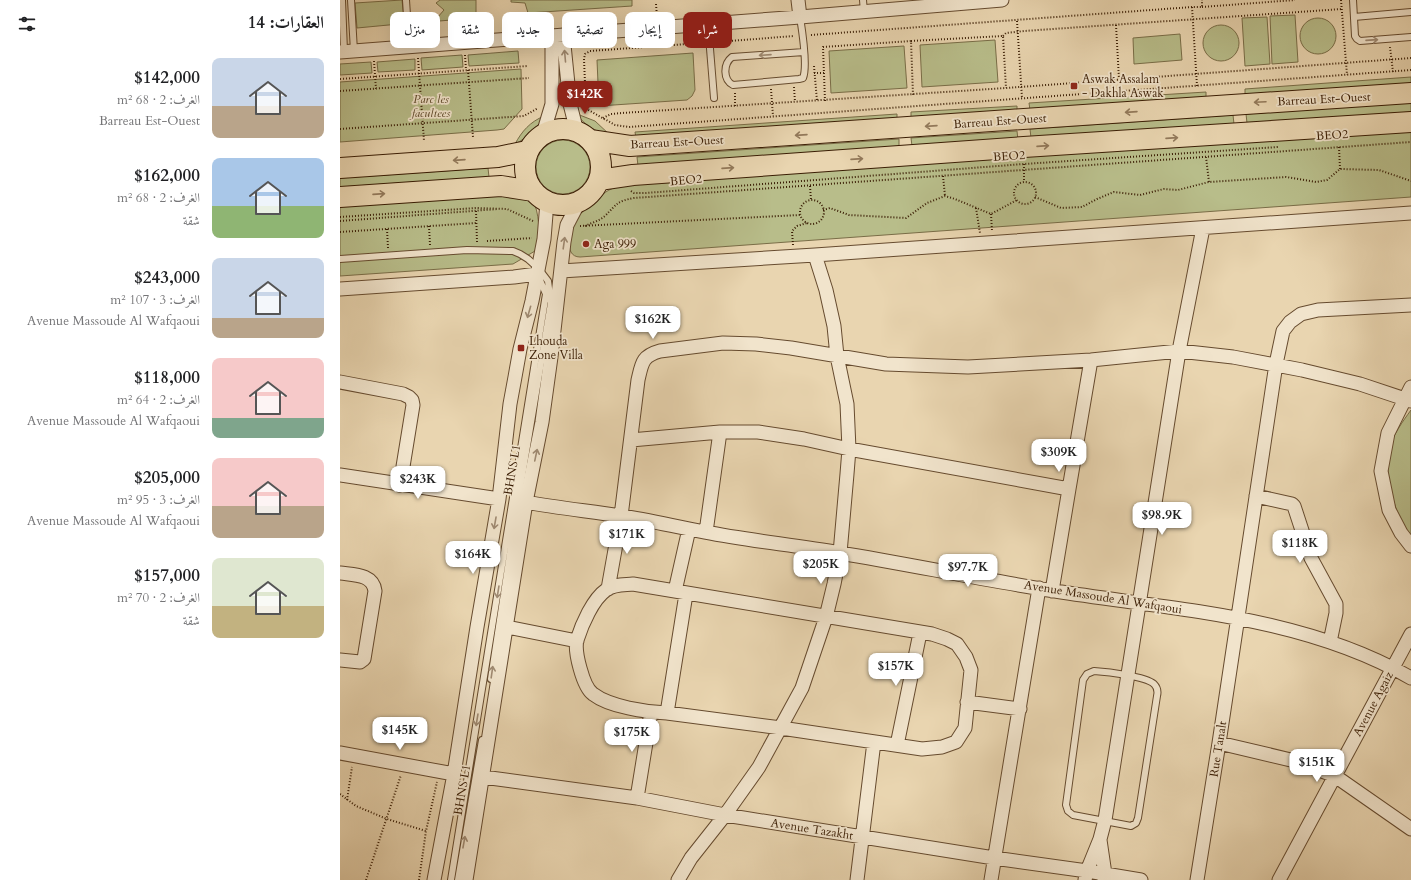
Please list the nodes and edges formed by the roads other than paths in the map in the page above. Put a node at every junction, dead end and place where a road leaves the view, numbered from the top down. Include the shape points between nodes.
1 (342, 0) edge
2 (351, 0) edge
3 (406, 0) edge
4 (798, 0) edge
5 (1002, 0) edge
6 (1354, 0) edge
7 (863, 6) edge
8 (407, 12) edge
9 (1411, 12) edge
10 (800, 17) junction
11 (1354, 17) junction
12 (732, 22) edge
13 (683, 26) edge
14 (558, 36) junction
15 (1411, 37) edge
16 (440, 44) edge
17 (390, 48) edge
18 (710, 48) edge
19 (346, 51) edge
20 (804, 52) junction
21 (1411, 93) edge
22 (714, 98) dead end
23 (1411, 122) edge
24 (543, 134) junction
25 (584, 136) junction
26 (527, 151) junction
27 (340, 168) edge
28 (606, 179) junction
29 (533, 194) junction
30 (340, 197) edge
31 (579, 202) junction
32 (1411, 213) edge
33 (1203, 228) junction
34 (814, 255) junction
35 (340, 259) edge
36 (340, 263) edge
37 (537, 271) junction
38 (561, 271) junction
39 (340, 289) edge
40 (1411, 305) edge
41 (1179, 351) junction
42 (836, 356) junction
43 (1091, 360) junction
44 (1276, 364) junction
45 (340, 382) edge
46 (1409, 395) edge
47 (720, 432) junction
48 (631, 440) junction
49 (849, 449) junction
50 (340, 475) edge
51 (400, 485) junction
52 (1068, 489) junction
53 (1256, 496) junction
54 (499, 499) junction
55 (526, 502) junction
56 (621, 516) junction
57 (689, 529) junction
58 (706, 532) junction
59 (1411, 546) edge
60 (840, 553) junction
61 (340, 573) edge
62 (1039, 588) junction
63 (608, 589) junction
64 (1052, 591) junction
65 (681, 592) junction
66 (1139, 603) junction
67 (826, 617) junction
68 (1237, 618) junction
69 (507, 627) junction
70 (920, 633) junction
71 (1411, 634) edge
72 (577, 641) junction
73 (1330, 642) junction
74 (340, 660) edge
75 (1393, 668) junction
76 (1128, 676) junction
77 (1411, 678) edge
78 (967, 702) junction
79 (1020, 709) junction
80 (651, 712) junction
81 (667, 713) junction
82 (781, 728) junction
83 (874, 742) junction
84 (1219, 743) junction
85 (897, 745) junction
86 (340, 753) edge
87 (454, 774) junction
88 (1335, 776) junction
89 (483, 777) junction
90 (637, 798) junction
91 (725, 816) junction
92 (1105, 820) junction
93 (1411, 829) edge
94 (862, 837) junction
95 (1100, 839) junction
96 (994, 858) junction
97 (1086, 875) edge
98 (1104, 877) edge
99 (434, 880) edge
100 (451, 880) edge
101 (458, 880) edge
102 (466, 880) edge
103 (678, 880) edge
104 (857, 880) edge
105 (991, 880) edge
106 (1141, 880) edge
107 (1197, 880) edge
108 (1279, 880) edge

1 - 19 lane
2 - 19 lane
3 - 8 lane
4 - 10 street
5 - 7 street
6 - 11 lane
7 - 10 street
9 - 11 lane
10 - 12 street
10 - 20 lane
11 -> 15 lane via 1355,36 1360,41
13 - 14 street
14 - 16 street
14 - 24 street via 552,104
25 -> 14 street via 570,104
17 - 19 street
18 - 22 lane
20 -> 20 lane via 732,58 726,65 726,79 735,85 804,78
21 -> 25 main road, Barreau Est-Ouest via 630,146
28 -> 23 main road via 930,154
24 - 25 main road via 551,130 568,129
24 - 26 main road
25 - 28 main road via 599,155 601,172
26 -> 27 main road via 498,157
26 - 29 main road via 524,172
28 - 31 main road
30 -> 29 main road via 501,186
29 - 31 main road via 563,206
29 - 37 street via 544,239
38 -> 31 street via 567,225
32 - 33 street
33 - 34 street
33 - 41 street
34 - 38 street
34 - 42 street via 826,290
35 - 37 lane, BHNS L1 via 498,250 520,254
36 - 37 lane, BHNS L1 via 502,252 514,255
37 - 39 street via 514,277
37 -> 54 street via 514,384
37 -> 100 lane, BHNS L1 via 546,294
101 -> 37 lane, BHNS L1 via 551,303 548,280
55 -> 38 street via 542,422
40 - 44 street, Rue Tanalt via 1318,310 1301,314 1283,331
41 - 43 street
41 - 44 street
41 - 66 street
42 - 43 street via 886,364 943,366
42 - 48 street via 756,344 723,343 652,353 646,357 641,367
42 - 49 street via 847,404
43 - 52 street
44 - 46 street
44 - 53 street, Rue Tanalt
45 - 51 street via 404,394 412,400
46 - 59 street via 1388,433 1381,471 1389,510 1400,533
47 - 48 street
47 - 49 street via 758,432
47 - 58 street
48 - 56 street
49 - 52 street
49 - 60 street
50 - 51 street
51 - 54 street
52 - 64 street
53 - 68 street, Rue Tanalt
53 - 73 street via 1294,506 1311,558 1336,604
54 -> 87 street
55 - 56 street, Avenue Massoude Al Wafqaoui
55 - 69 street
56 - 57 street, Avenue Massoude Al Wafqaoui
56 - 63 street
57 - 58 street, Avenue Massoude Al Wafqaoui
57 - 65 street
58 - 60 street, Avenue Massoude Al Wafqaoui
60 - 62 street, Avenue Massoude Al Wafqaoui
60 - 67 street
61 - 74 street via 368,578 375,591 364,659 360,662
62 - 64 street, Avenue Massoude Al Wafqaoui
62 - 79 street
63 - 65 street via 633,584
63 - 72 street via 593,606
64 - 66 street, Avenue Massoude Al Wafqaoui
65 - 67 street
65 - 81 street
66 - 68 street, Avenue Massoude Al Wafqaoui
66 - 76 street
67 - 70 street
67 - 82 street via 802,688
68 - 73 street, Avenue Massoude Al Wafqaoui
68 - 84 street, Rue Tanalt
69 - 72 street
69 - 89 street
70 - 78 street via 932,634 957,644 966,657 971,670
70 - 85 street
71 - 75 street, Avenue Agaiz
72 - 80 street via 583,680 591,693 605,702
73 - 75 street, Avenue Massoude Al Wafqaoui
75 - 77 street, Avenue Massoude Al Wafqaoui
75 - 88 street, Avenue Agaiz
76 - 92 street
76 - 92 lane via 1153,684 1158,692 1138,818 1136,823 1129,827
76 - 92 lane via 1094,671 1085,677 1082,684 1066,805 1073,815
78 - 79 street
78 - 85 street via 965,728 956,742 942,747 922,749
79 - 96 street
80 - 81 street
80 - 90 street
81 - 82 street
82 - 83 street
82 - 91 street via 759,767
83 - 85 street
83 - 94 street
84 - 88 street via 1295,761
84 - 107 street, Rue Tanalt
86 - 87 street
87 - 99 street
88 - 93 street
88 - 108 street, Avenue Agaiz
89 - 90 street, Avenue Tazakht
89 - 102 street
90 - 91 street, Avenue Tazakht
91 - 94 street, Avenue Tazakht
91 - 103 street via 691,858
92 - 95 street
94 - 96 street, Avenue Tazakht
94 - 104 street
95 - 97 street
95 - 98 street
96 - 97 street, Avenue Tazakht
96 - 105 street
97 - 98 street, Avenue Tazakht
98 - 106 street, Avenue Tazakht

